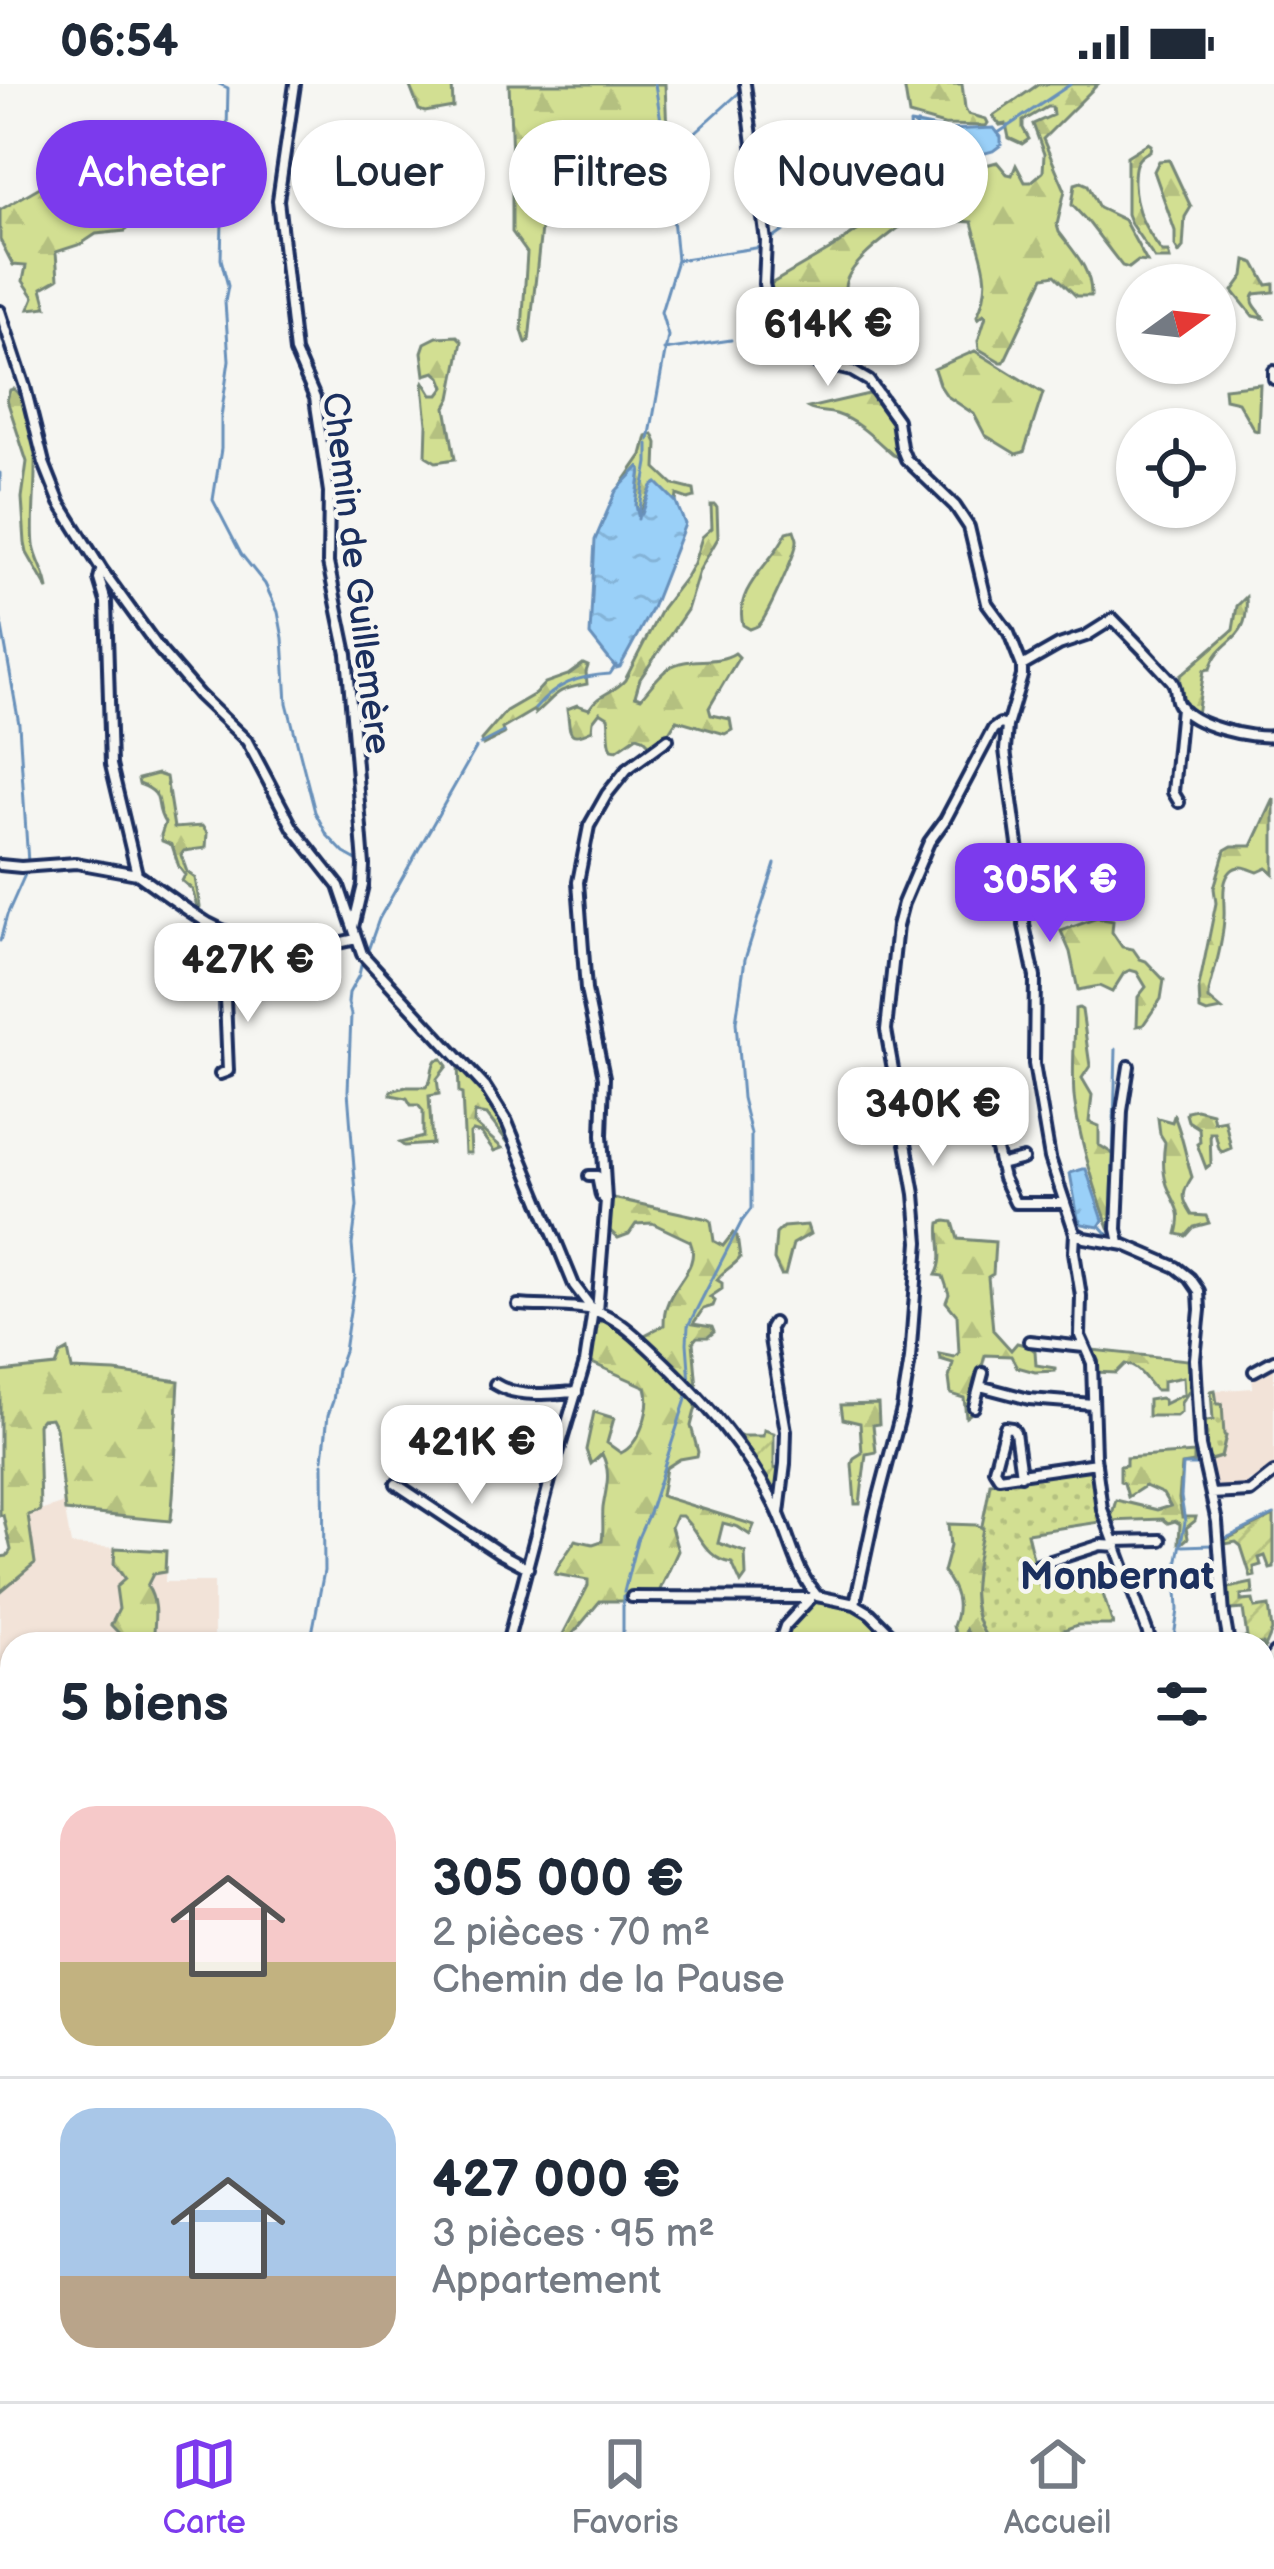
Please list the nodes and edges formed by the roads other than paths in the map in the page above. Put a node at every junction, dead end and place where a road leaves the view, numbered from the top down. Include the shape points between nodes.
1 (295, 84) edge
2 (745, 84) edge
3 (0, 311) edge
4 (0, 338) edge
5 (10, 344) junction
6 (102, 569) junction
7 (1022, 666) junction
8 (1180, 707) junction
9 (1007, 726) junction
10 (1274, 736) edge
11 (668, 739) dead end
12 (1179, 802) dead end
13 (0, 865) edge
14 (137, 874) junction
15 (353, 928) junction
16 (231, 933) junction
17 (356, 939) junction
18 (1129, 1066) dead end
19 (220, 1074) dead end
20 (994, 1142) dead end
21 (1023, 1159) dead end
22 (999, 1165) junction
23 (590, 1176) dead end
24 (606, 1200) junction
25 (1063, 1203) junction
26 (1075, 1234) junction
27 (1120, 1243) junction
28 (518, 1305) dead end
29 (595, 1311) junction
30 (773, 1323) dead end
31 (1029, 1341) dead end
32 (1084, 1347) junction
33 (1274, 1360) edge
34 (1254, 1371) dead end
35 (983, 1372) dead end
36 (495, 1384) dead end
37 (980, 1385) junction
38 (577, 1392) junction
39 (1093, 1404) junction
40 (974, 1407) dead end
41 (1096, 1463) junction
42 (1274, 1473) edge
43 (1021, 1475) junction
44 (396, 1484) dead end
45 (1211, 1494) junction
46 (779, 1515) junction
47 (1161, 1540) dead end
48 (1115, 1544) junction
49 (1038, 1565) dead end
50 (528, 1568) junction
51 (632, 1597) dead end
52 (813, 1597) junction
53 (855, 1604) junction
54 (510, 1632) edge
55 (784, 1632) edge
56 (889, 1632) edge
57 (1148, 1632) edge
58 (1226, 1632) edge

1 - 15 street, Chemin de Guillemère via 278,200 295,352 318,409 331,510 328,563 347,654 364,865
2 - 7 street via 766,241 764,284 778,335 798,358 861,375 887,402 907,459 969,526 987,603
3 - 5 street
4 - 5 street
5 - 6 street via 52,484
6 - 14 street via 111,765
6 - 15 street via 160,650 248,741 293,828 334,876
7 - 8 street via 1113,619 1174,683
7 - 9 street
8 - 10 street via 1214,727
8 - 12 street via 1173,792
9 - 25 street via 1035,977 1034,1064
9 - 53 street via 995,727 929,842 897,926 886,1030 919,1242 901,1417
11 - 24 street via 607,794 589,826 578,881 586,990 604,1077
13 - 14 street via 76,863
14 - 16 street
15 - 17 street
16 - 17 street via 309,947
16 - 19 street via 224,974 228,1071
17 - 29 street via 485,1087 574,1285
18 - 27 street
20 - 22 street
21 - 22 street
22 - 25 street via 1018,1204
23 - 24 street
24 - 29 street
25 - 26 street
26 - 27 street
26 - 32 street
27 - 45 street via 1176,1267 1199,1292 1196,1375
28 - 29 street
29 - 38 street
29 - 46 street via 636,1337 712,1412
30 - 46 street via 786,1449
31 - 32 street
32 - 39 street
33 - 34 street
35 - 37 street
36 - 38 street via 522,1394
37 - 39 street
37 - 40 street
38 - 50 street
39 - 41 street
41 - 43 street
41 - 48 street
42 - 45 street via 1250,1492
43 - 43 street via 995,1473 1005,1427 1015,1432
44 - 50 street
45 - 58 street
46 - 52 street
47 - 48 street
48 - 49 street
48 - 57 street
50 - 54 street
51 - 52 street
52 - 53 street
52 - 55 street
53 - 56 street

